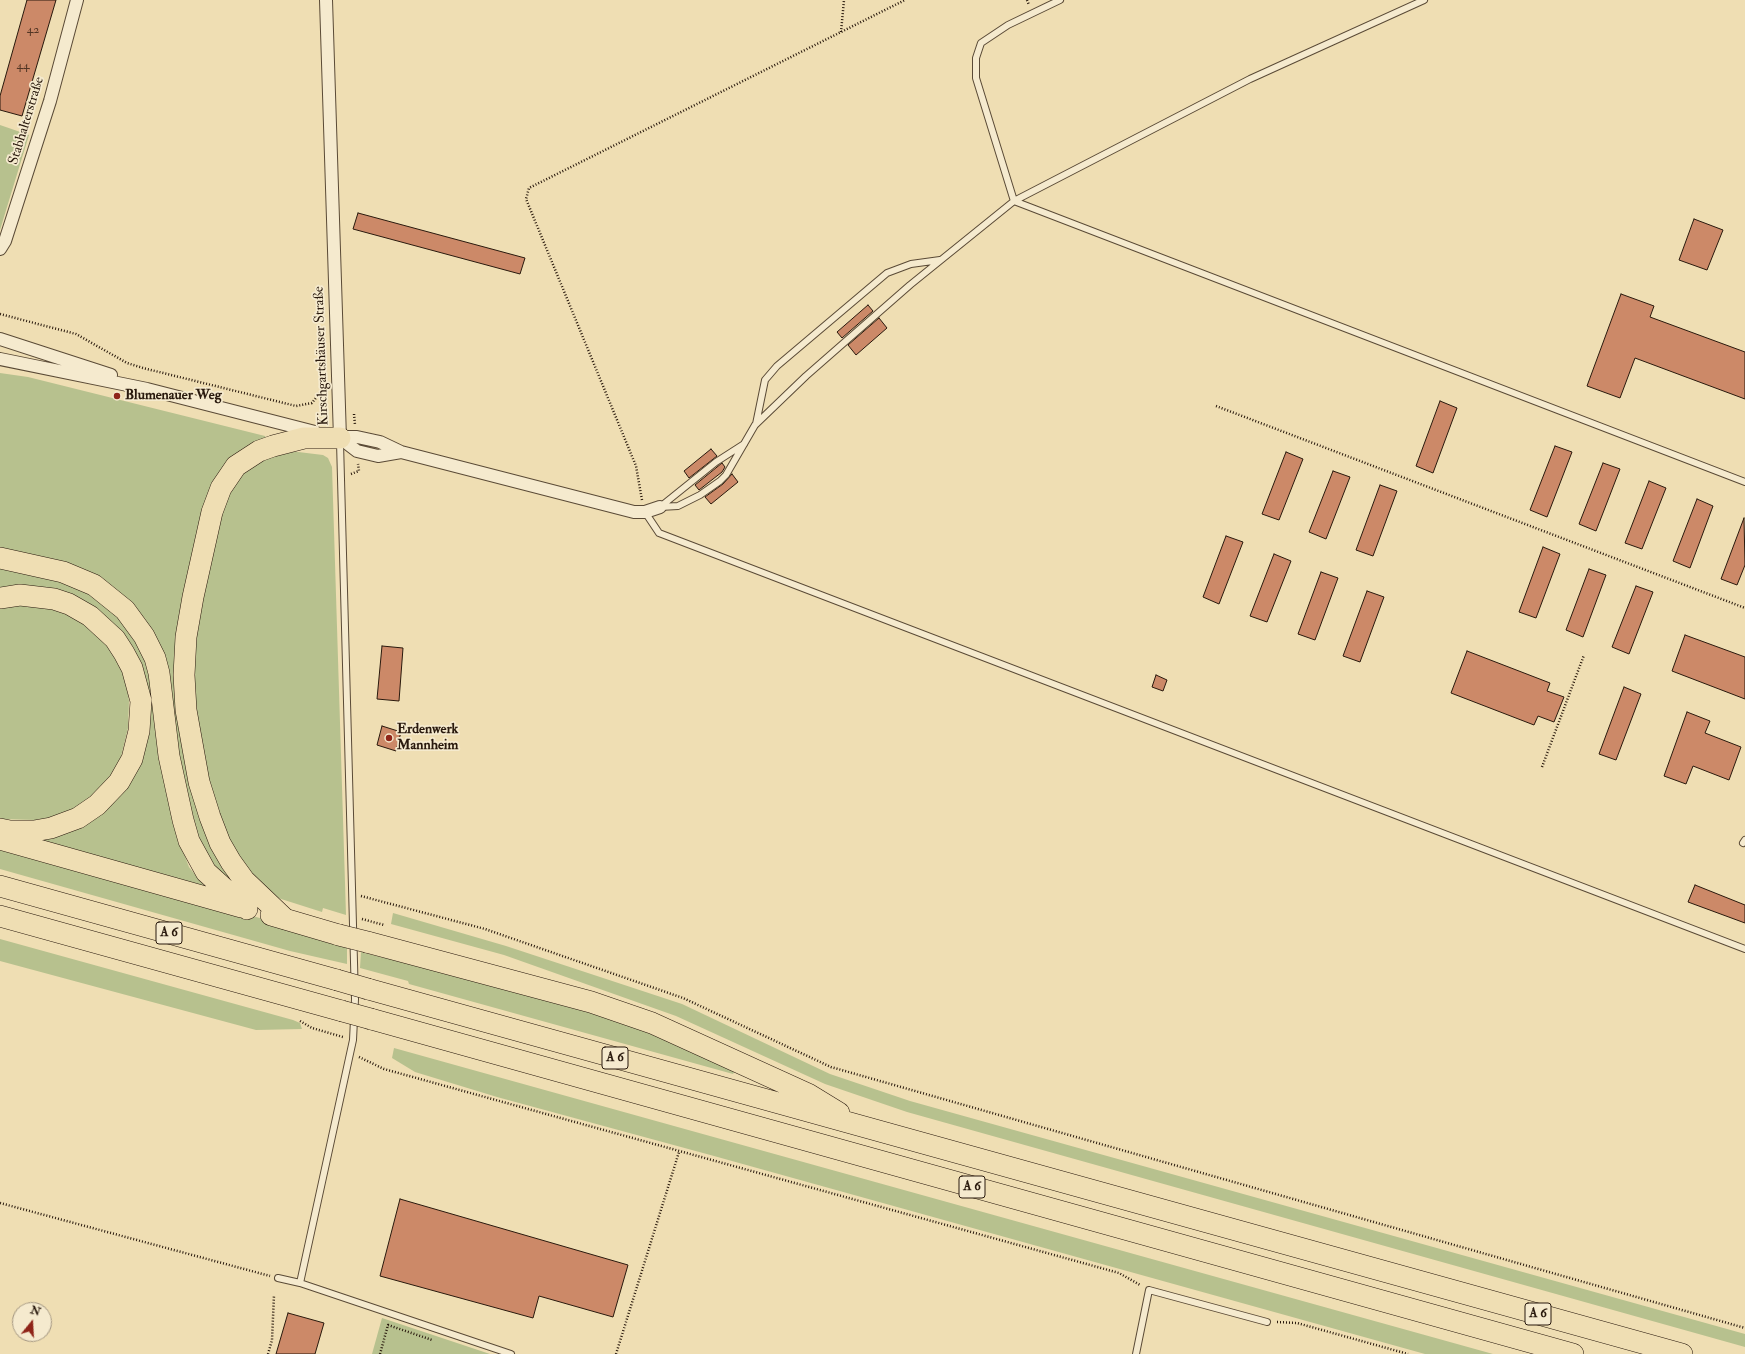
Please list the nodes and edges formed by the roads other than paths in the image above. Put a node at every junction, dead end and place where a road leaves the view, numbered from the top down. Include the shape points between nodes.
1 (77, 0) edge
2 (326, 0) edge
3 (1060, 0) edge
4 (1424, 0) edge
5 (1014, 201) junction
6 (0, 249) edge
7 (942, 260) junction
8 (0, 339) edge
9 (0, 359) edge
10 (148, 389) junction
11 (755, 425) junction
12 (340, 438) junction
13 (745, 443) junction
14 (1745, 482) edge
15 (660, 507) junction
16 (644, 512) junction
17 (0, 558) edge
18 (0, 598) edge
19 (0, 829) edge
20 (0, 839) edge
21 (0, 886) edge
22 (247, 909) junction
23 (0, 916) edge
24 (285, 919) junction
25 (1745, 948) edge
26 (862, 1126) junction
27 (278, 1278) road end
28 (300, 1283) junction
29 (1267, 1322) road end
30 (511, 1354) edge
31 (1136, 1354) edge
32 (1573, 1354) edge
33 (1682, 1354) edge

1 - 6 street, Stabhalterstraße via 50,101 5,241
2 - 12 street, Kirschgartshäuser Straße
3 - 5 lane via 1008,25 981,43 976,58 976,78
4 - 5 lane via 1250,79
5 - 7 lane
5 - 14 lane
7 - 11 lane via 806,376
7 - 11 lane via 911,264 887,273 777,366 765,380
8 - 10 street via 76,362
9 - 10 street
10 - 12 street
11 - 13 lane
12 - 16 street via 357,437 380,442 401,452 634,512
12 - 24 highway via 304,438 273,446 246,459 232,472 221,488 212,512 186,637 186,710 198,775 210,817 220,843 244,880
12 - 28 lane, Kirschgartshäuser Straße via 355,999 351,1053
13 - 15 lane via 707,469
13 - 15 lane via 726,475 700,495 678,506
15 - 16 street
16 - 25 lane via 659,533
17 - 22 highway via 63,572 94,586 125,610 144,636 159,673 169,756 189,841 206,872
18 - 19 highway via 20,595 54,599 90,616 115,639 124,653 132,668 141,701 139,731 132,759 119,782 97,805 78,818 51,828 34,831
20 - 22 highway
21 - 26 highway, A 6, bridge
22 - 24 highway
23 - 32 highway, A 6, bridge
24 - 26 highway, bridge via 591,1002 652,1023 808,1094
26 - 33 highway, A 6
27 - 28 lane
28 - 30 lane
29 - 31 lane via 1149,1290

